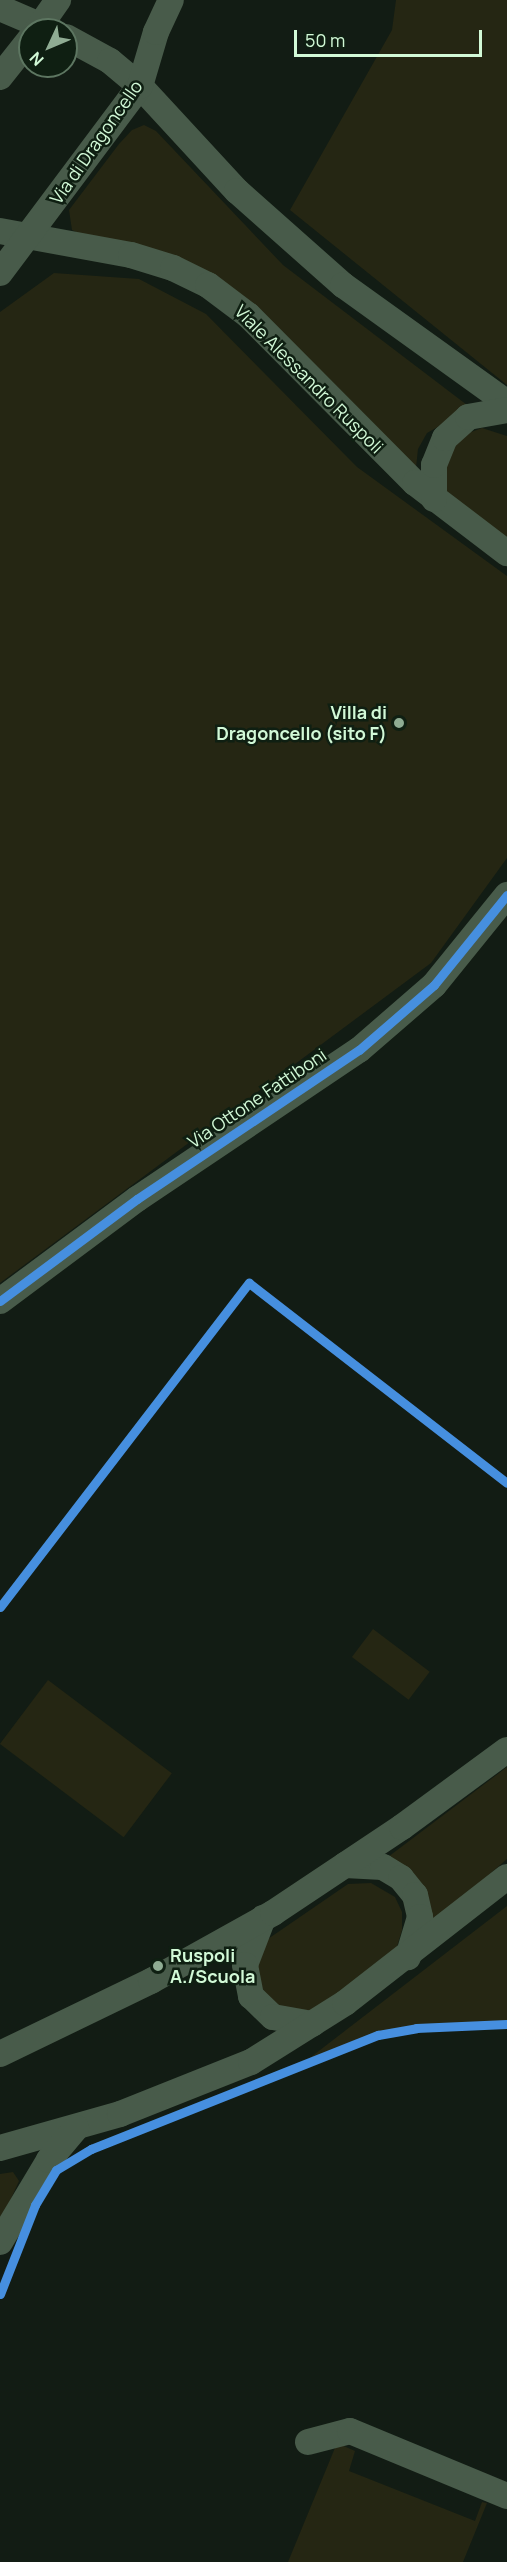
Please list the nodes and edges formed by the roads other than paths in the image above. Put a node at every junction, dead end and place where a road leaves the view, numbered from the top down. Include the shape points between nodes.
1 (58, 0) edge
2 (171, 0) edge
3 (0, 8) edge
4 (18, 18) edge
5 (48, 18) edge
6 (78, 44) edge
7 (18, 56) edge
8 (0, 77) edge
9 (140, 86) junction
10 (0, 231) edge
11 (30, 235) junction
12 (0, 273) edge
13 (507, 403) edge
14 (507, 410) edge
15 (434, 499) junction
16 (507, 553) edge
17 (507, 895) edge
18 (0, 1301) edge
19 (507, 1750) edge
20 (345, 1865) junction
21 (507, 1877) edge
22 (263, 1918) junction
23 (408, 1957) junction
24 (312, 2024) junction
25 (0, 2054) edge
26 (76, 2128) junction
27 (0, 2148) edge
28 (0, 2242) edge
29 (308, 2442) dead end
30 (507, 2496) edge

1 - 5 street
2 - 9 street, Via di Dragoncello via 156,32
3 - 4 street
6 - 9 street via 110,61
7 - 8 street
9 - 11 street, Via di Dragoncello
9 - 13 street via 237,191 313,260 371,308
10 - 11 street, Viale Alessandro Ruspoli
11 - 12 street, Via di Dragoncello
11 - 15 street, Viale Alessandro Ruspoli via 157,262 218,292 248,315 378,449
14 - 15 street via 468,417 445,438 434,465
15 - 16 street, Viale Alessandro Ruspoli
17 - 18 street, Via Ottone Fattiboni via 434,985 359,1050 137,1199
19 - 20 street
20 - 22 street
20 - 23 street via 383,1867 416,1895 420,1917
21 - 23 street
22 - 24 street via 245,1965 251,1996 273,2017
22 - 25 street via 151,1981
23 - 24 street
24 - 26 street via 251,2062 154,2103
26 - 27 street
26 - 28 street via 49,2160
29 - 30 street via 350,2431

